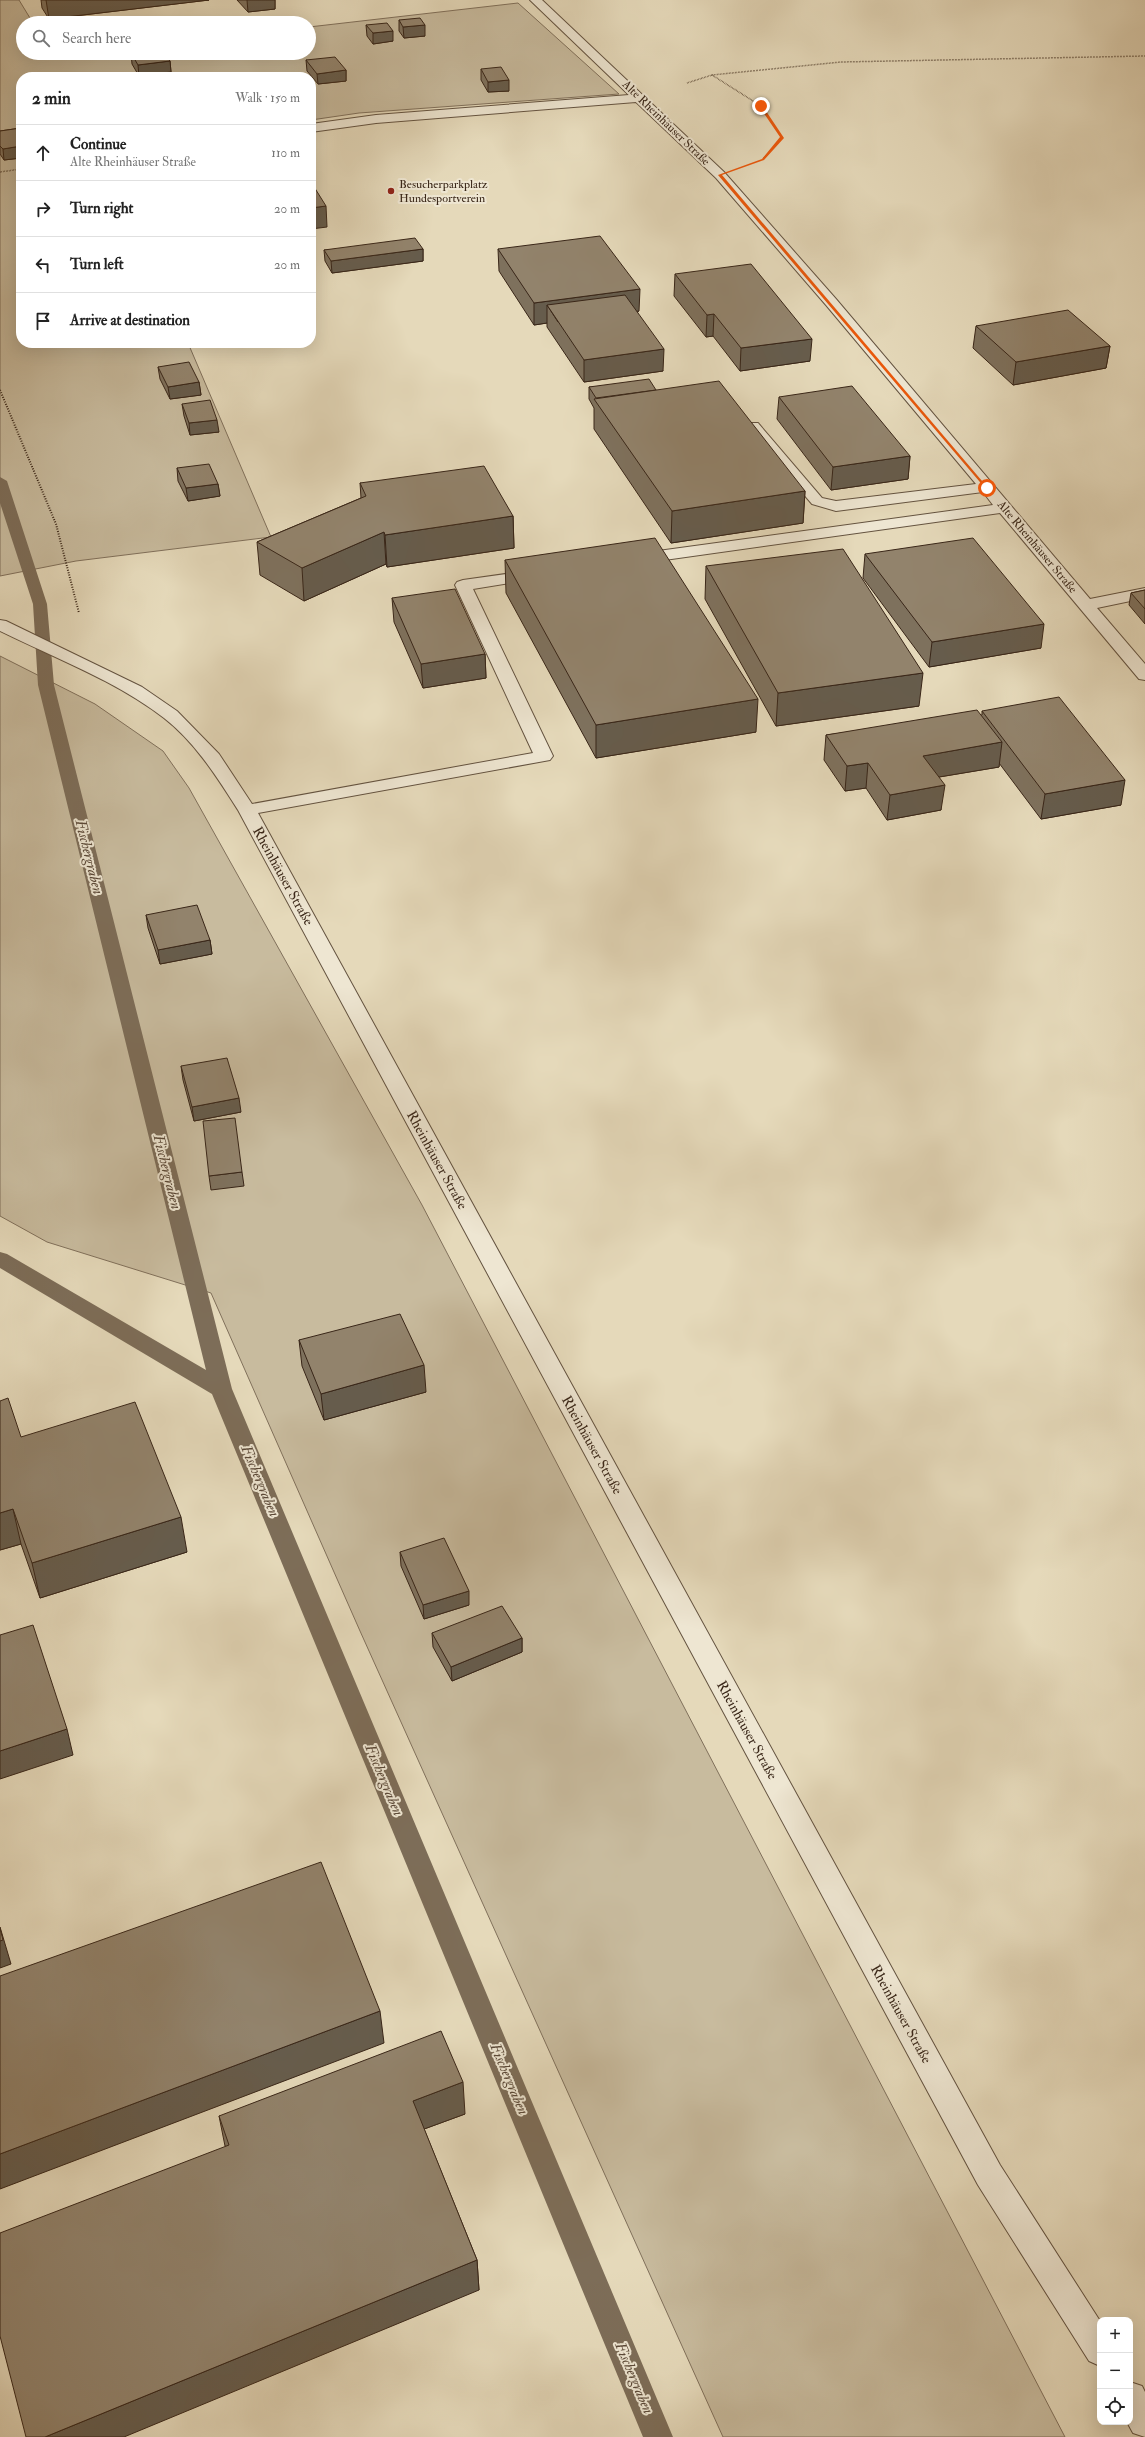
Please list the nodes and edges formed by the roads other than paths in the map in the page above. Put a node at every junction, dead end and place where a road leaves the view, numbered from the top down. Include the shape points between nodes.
1 (536, 0) edge
2 (641, 98) junction
3 (316, 127) edge
4 (754, 426) edge
5 (987, 488) junction
6 (1004, 508) junction
7 (620, 562) edge
8 (549, 572) edge
9 (1145, 593) edge
10 (1086, 605) junction
11 (0, 625) edge
12 (1145, 675) edge
13 (247, 810) junction
14 (1097, 2345) edge
15 (1133, 2403) edge
16 (1145, 2421) edge

1 - 2 street, Alte Rheinhäuser Straße
2 - 3 street via 376,119
2 - 5 street, Alte Rheinhäuser Straße via 720,175
4 - 5 street via 817,501 836,506
5 - 6 street, Alte Rheinhäuser Straße
6 - 7 street
6 - 10 street, Alte Rheinhäuser Straße
8 - 13 street via 463,585 544,756
9 - 10 street
10 - 12 street, Alte Rheinhäuser Straße
11 - 13 street, Rheinhäuser Straße via 136,691 172,715 213,758
13 - 14 street, Rheinhäuser Straße via 989,2175
15 - 16 street

